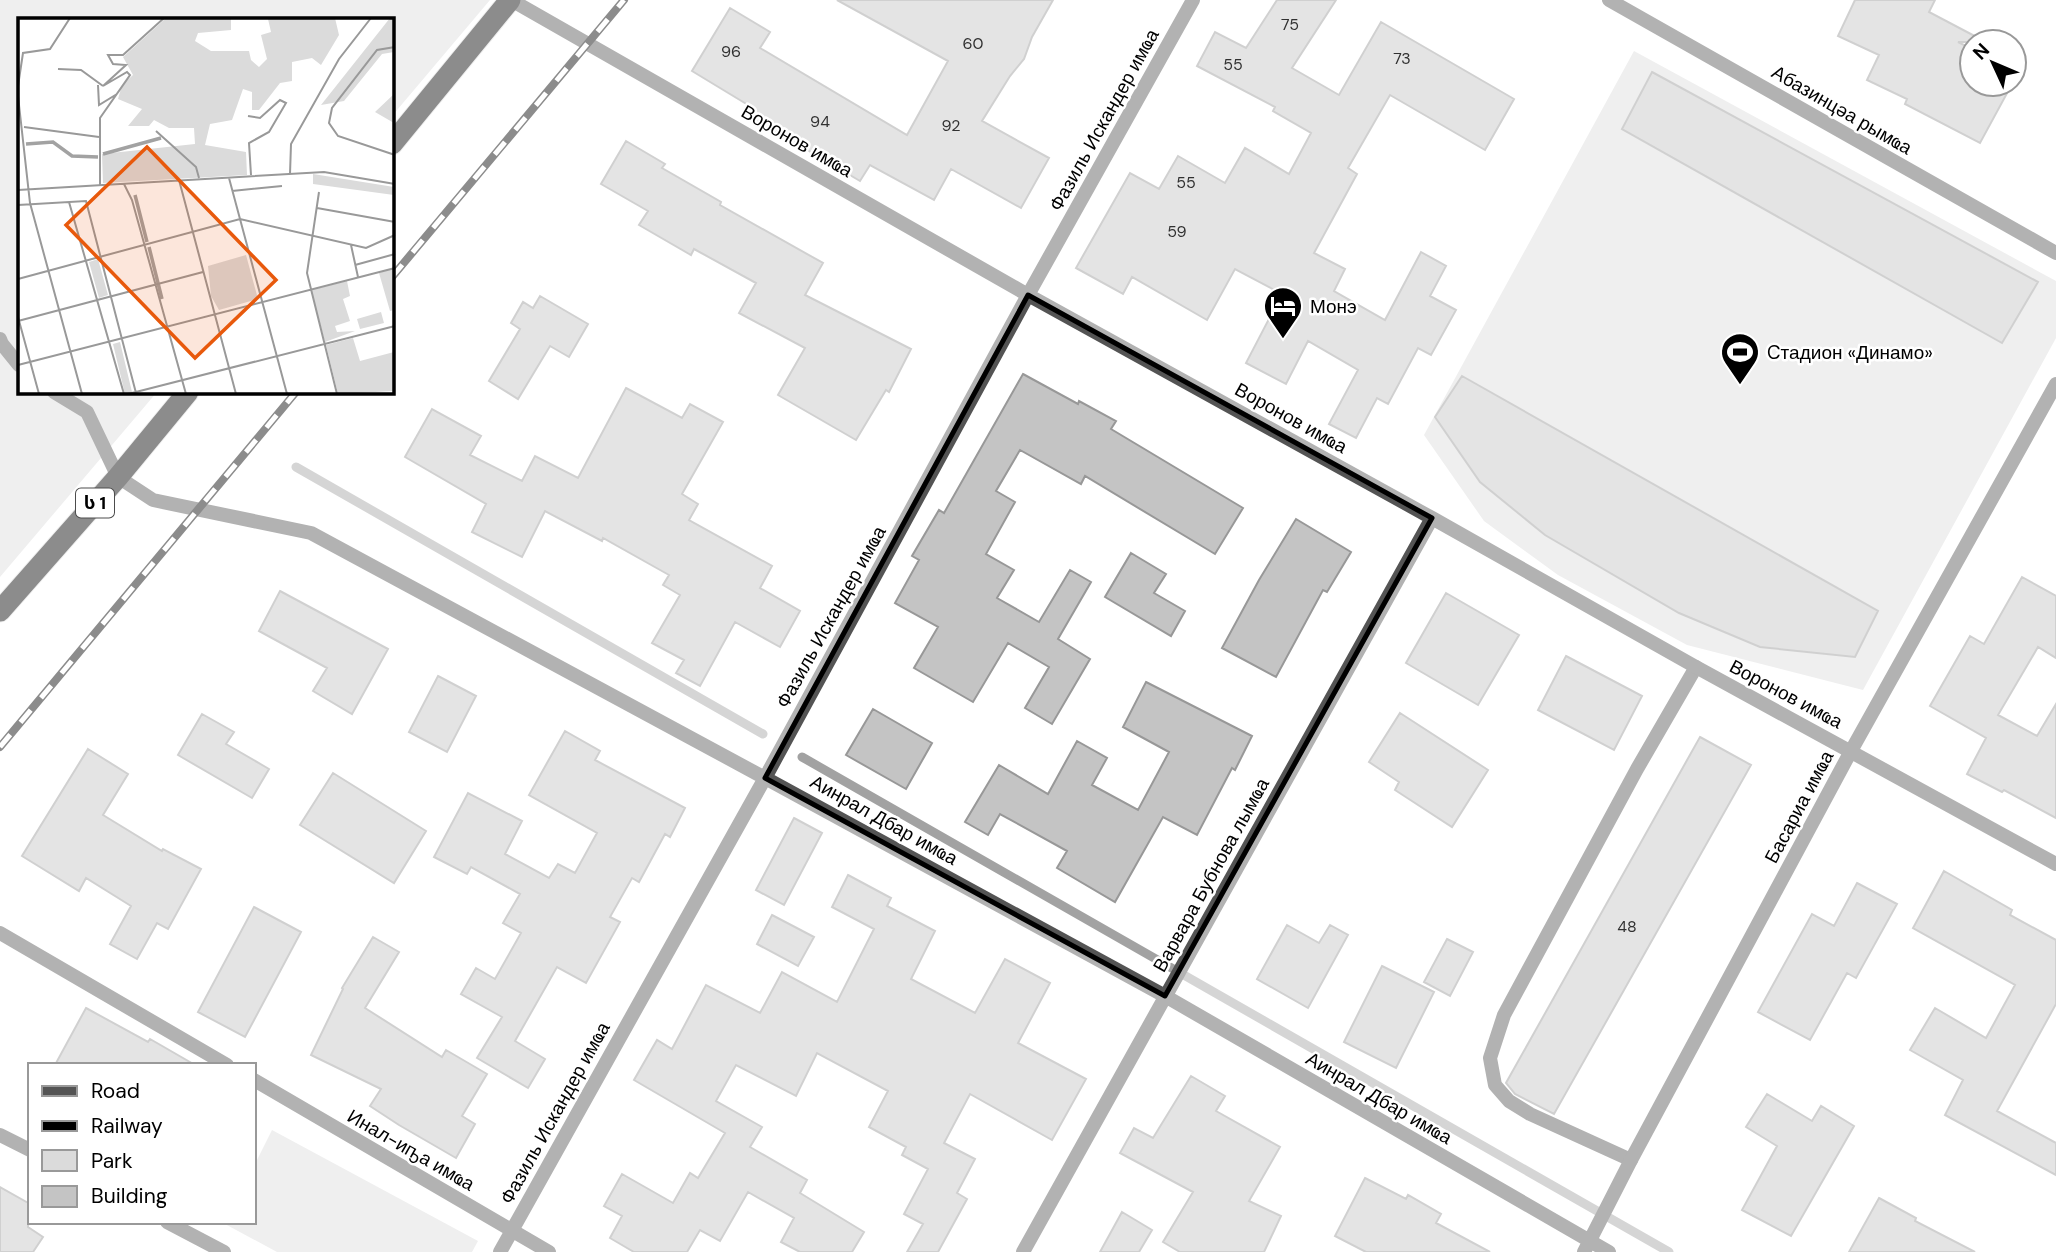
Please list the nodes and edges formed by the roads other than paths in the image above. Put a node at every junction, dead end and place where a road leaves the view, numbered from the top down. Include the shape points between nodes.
1 (511, 0) edge
2 (1193, 0) edge
3 (1609, 0) edge
4 (394, 142) edge
5 (2056, 253) edge
6 (1028, 295) junction
7 (0, 339) edge
8 (18, 364) edge
9 (2056, 384) edge
10 (57, 394) edge
11 (186, 394) edge
12 (118, 477) junction
13 (1433, 518) junction
14 (0, 611) edge
15 (1696, 667) junction
16 (1851, 751) junction
17 (765, 778) junction
18 (2056, 864) edge
19 (0, 933) edge
20 (1165, 996) junction
21 (224, 1063) edge
22 (256, 1081) edge
23 (0, 1135) edge
24 (28, 1149) edge
25 (1631, 1160) junction
26 (171, 1224) edge
27 (512, 1230) junction
28 (1587, 1247) edge
29 (224, 1252) edge
30 (500, 1252) edge
31 (549, 1252) edge
32 (1023, 1252) edge
33 (1609, 1252) edge

1 - 4 highway
1 - 6 street, Воронов имҩа
2 - 6 street, Фазиль Искандер имҩа
3 - 5 street, Абазинцәа рымҩа
6 - 13 street, Воронов имҩа
6 - 17 street, Фазиль Искандер имҩа
7 - 8 street
9 - 16 street, Басариа имҩа
10 - 12 street via 87,412
11 - 12 highway, ს 1
12 - 14 highway, ს 1
12 - 17 street, Аинрал Дбар имҩа via 153,500 311,533
13 - 15 street, Воронов имҩа
13 - 20 street, Варвара Бубнова лымҩа
15 - 16 street, Воронов имҩа
15 - 25 street via 1504,1016 1490,1058 1495,1085 1509,1101
16 - 18 street, Воронов имҩа
16 - 25 street, Басариа имҩа
17 - 20 street, Аинрал Дбар имҩа
17 - 27 street, Фазиль Искандер имҩа
19 - 21 street
20 - 28 street, Аинрал Дбар имҩа
20 - 32 street, Варвара Бубнова лымҩа
22 - 27 street, Инал-иҧа имҩа
23 - 24 street
25 - 28 street, Басариа имҩа
26 - 29 street
27 - 30 street, Фазиль Искандер имҩа
27 - 31 street, Инал-иҧа имҩа
28 - 33 street, Аинрал Дбар имҩа

